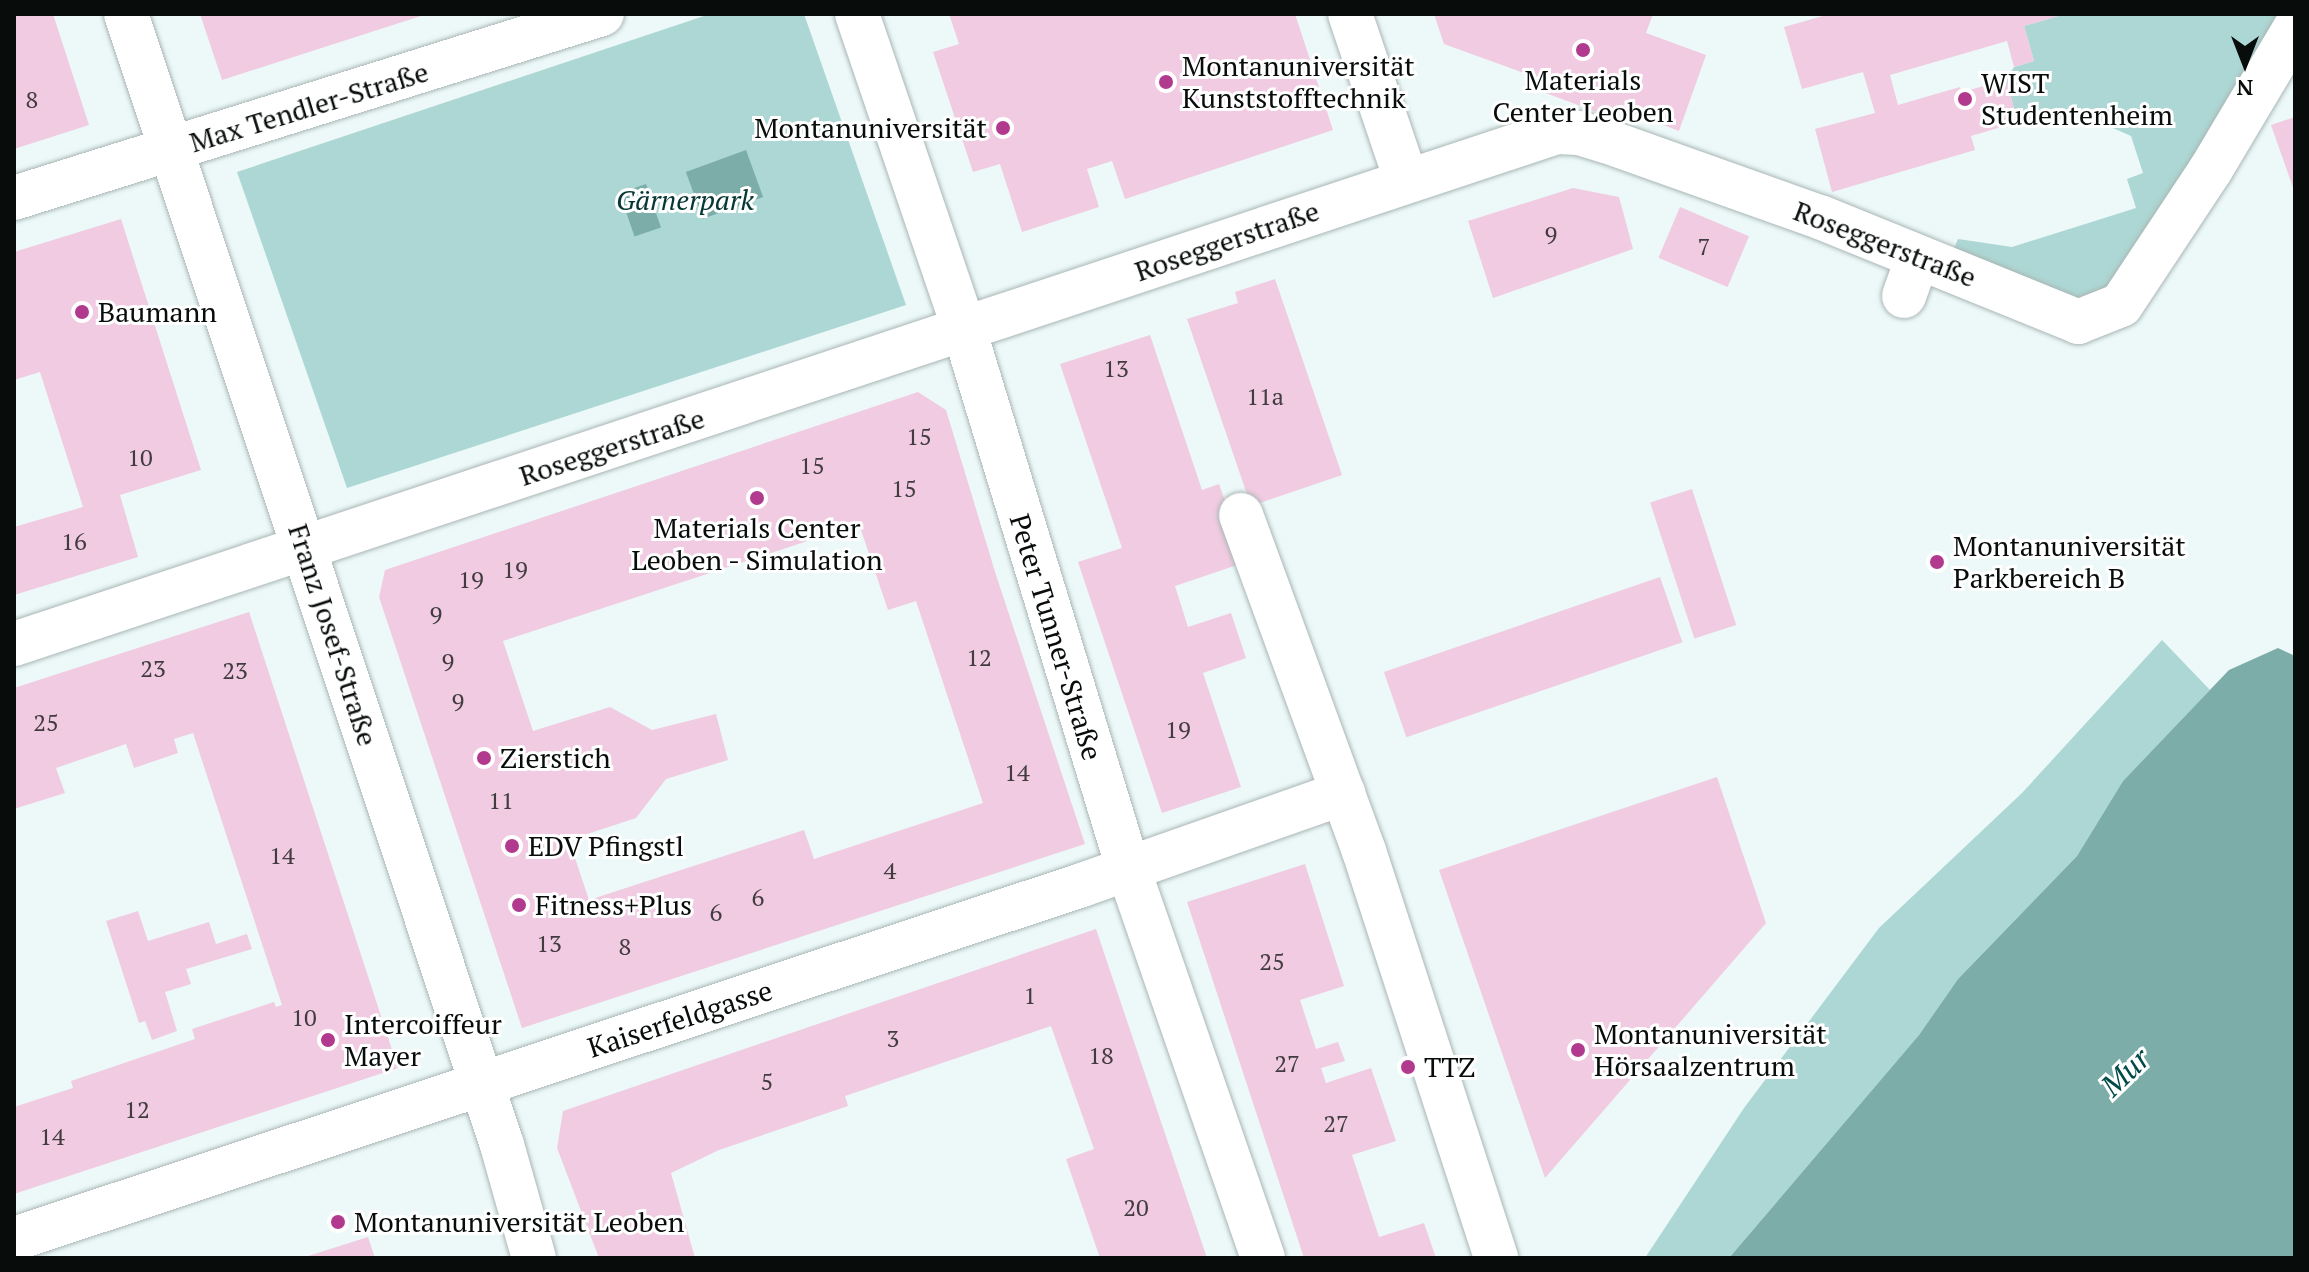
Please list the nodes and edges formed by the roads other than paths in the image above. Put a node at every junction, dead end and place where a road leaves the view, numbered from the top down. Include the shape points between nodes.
1 (126, 14) edge
2 (602, 14) edge
3 (857, 14) edge
4 (1350, 14) edge
5 (2295, 28) edge
6 (170, 150) junction
7 (1406, 179) junction
8 (14, 198) edge
9 (964, 329) junction
10 (1241, 515) dead end
11 (305, 549) junction
12 (14, 644) edge
13 (1343, 793) junction
14 (1128, 868) junction
15 (481, 1086) junction
16 (14, 1239) edge
17 (534, 1258) edge
18 (1263, 1258) edge
19 (1496, 1258) edge

1 - 6 street, Franz Josef-Straße
2 - 6 street, Max Tendler-Straße
3 - 9 street, Peter Tunner-Straße
4 - 7 street
5 - 7 street, Roseggerstraße via 2121,305 2078,322 1911,277 1820,217 1579,133 1529,138
6 - 8 street, Max Tendler-Straße
6 - 11 street, Franz Josef-Straße
7 - 9 street, Roseggerstraße
9 - 11 street, Roseggerstraße
9 - 14 street, Peter Tunner-Straße
10 - 13 street
11 - 12 street, Roseggerstraße
11 - 15 street, Franz Josef-Straße
13 - 14 street, Kaiserfeldgasse
13 - 19 street
14 - 15 street, Kaiserfeldgasse
14 - 18 street, Peter Tunner-Straße
15 - 16 street, Kaiserfeldgasse
15 - 17 street, Franz Josef-Straße

